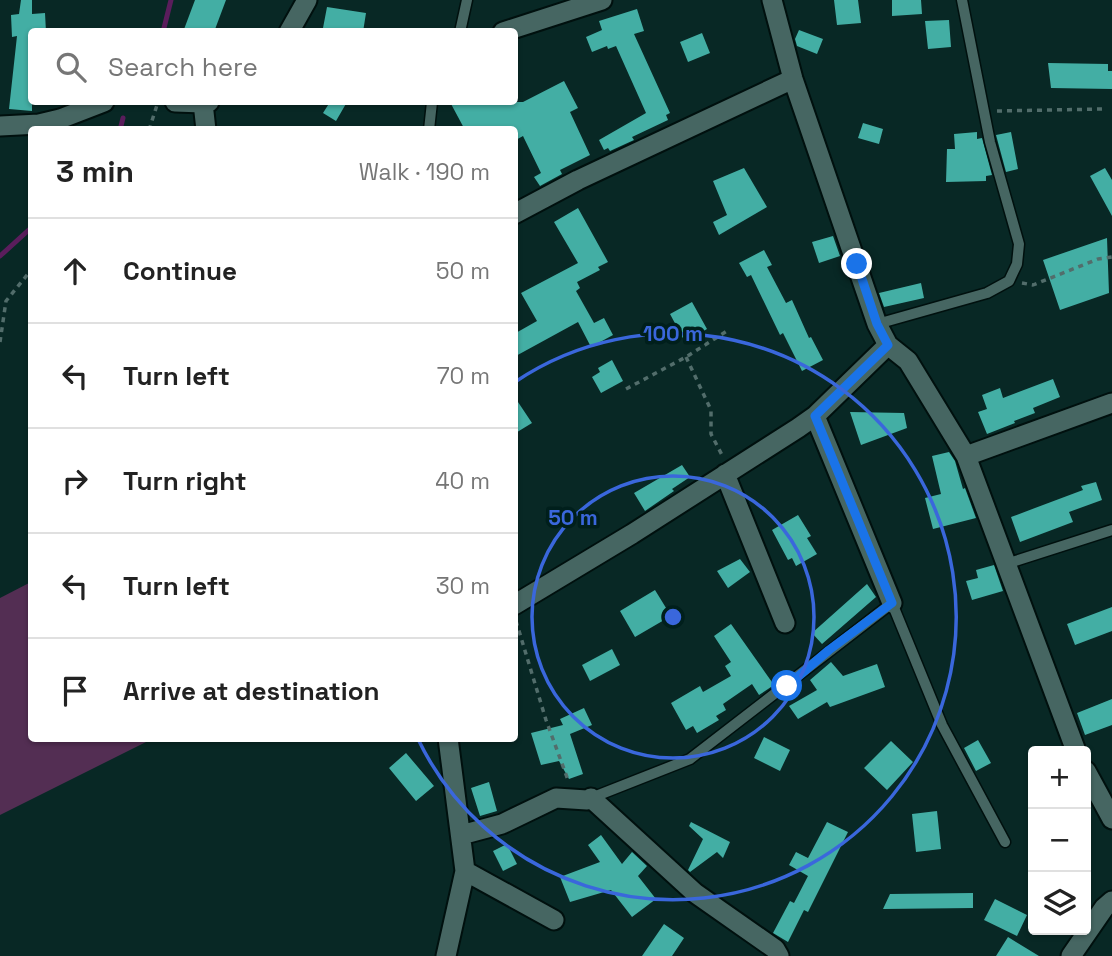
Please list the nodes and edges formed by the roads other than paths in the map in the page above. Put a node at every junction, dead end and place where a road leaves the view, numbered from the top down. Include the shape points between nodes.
1 (307, 0) edge
2 (467, 0) edge
3 (602, 0) edge
4 (772, 0) edge
5 (962, 0) edge
6 (295, 28) edge
7 (461, 28) edge
8 (515, 28) edge
9 (793, 79) junction
10 (96, 105) edge
11 (206, 105) edge
12 (432, 105) edge
13 (0, 126) edge
14 (206, 126) edge
15 (429, 126) edge
16 (518, 212) edge
17 (877, 324) junction
18 (888, 345) junction
19 (1112, 403) edge
20 (815, 416) junction
21 (966, 456) junction
22 (728, 473) junction
23 (1112, 530) edge
24 (1006, 564) junction
25 (518, 603) edge
26 (892, 603) junction
27 (785, 623) dead end
28 (449, 742) edge
29 (1074, 746) edge
30 (1091, 780) edge
31 (584, 799) junction
32 (1112, 819) edge
33 (461, 835) junction
34 (1005, 842) dead end
35 (465, 871) junction
36 (1112, 901) edge
37 (554, 920) dead end
38 (446, 956) edge
39 (779, 956) edge
40 (1071, 956) edge

1 - 6 street
2 - 7 lane
3 - 8 street
4 - 9 street
5 - 17 lane via 990,142 1018,244 1017,264 1009,281 987,293
9 - 16 street
9 - 17 street
10 - 13 street via 39,124
11 - 14 street
12 - 15 lane
17 - 18 street
18 - 20 street
18 - 21 street via 908,361
19 - 21 street
20 - 22 street
20 - 26 street
21 - 24 street
22 - 25 street
22 - 27 street
23 - 24 lane
24 - 29 street
26 - 31 lane via 690,759
26 - 34 lane via 943,725
28 - 33 street
30 - 32 street
31 - 33 street via 556,798 502,824
31 - 39 street via 695,893
33 - 35 street
35 - 37 street
35 - 38 street
36 - 40 street

